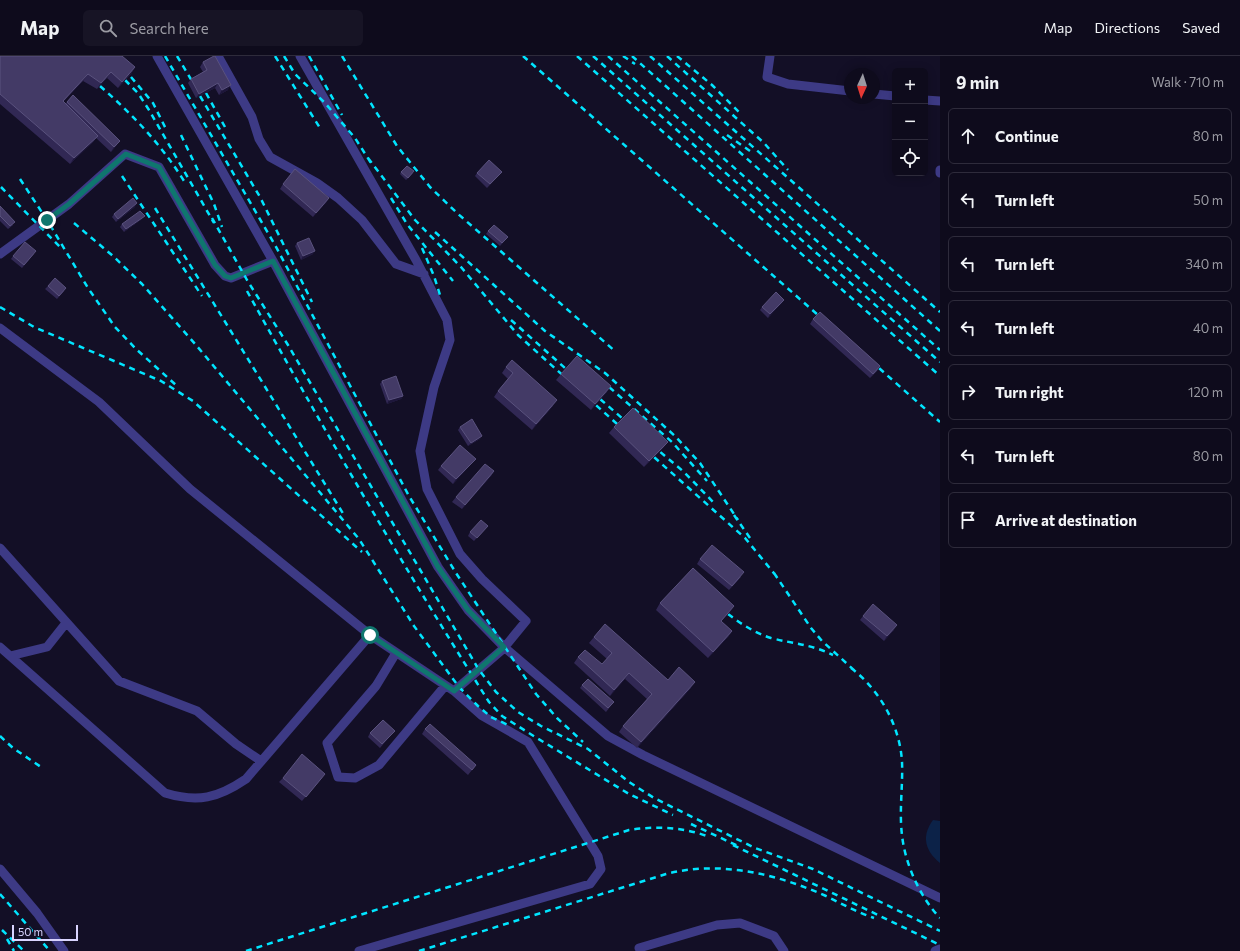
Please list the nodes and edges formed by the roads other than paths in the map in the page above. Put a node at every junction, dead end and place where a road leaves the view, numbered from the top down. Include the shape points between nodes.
1 (157, 56) edge
2 (218, 56) edge
3 (300, 56) edge
4 (770, 56) edge
5 (844, 90) edge
6 (880, 95) edge
7 (892, 96) edge
8 (928, 100) edge
9 (940, 102) edge
10 (0, 254) edge
11 (273, 261) junction
12 (424, 274) junction
13 (0, 328) edge
14 (0, 548) edge
15 (66, 624) junction
16 (370, 635) junction
17 (0, 647) edge
18 (504, 647) junction
19 (396, 653) junction
20 (10, 656) junction
21 (445, 686) junction
22 (454, 691) junction
23 (261, 761) junction
24 (0, 869) edge
25 (940, 898) edge
26 (639, 948) dead end
27 (940, 949) edge
28 (64, 951) edge
29 (359, 951) edge
30 (784, 951) edge
31 (935, 951) edge

1 - 11 street
2 - 12 street via 252,117 259,139 270,158 338,198 362,220 396,264
3 - 12 street
4 - 5 street via 767,76 788,84
6 - 7 street
8 - 9 street
10 - 11 street via 69,204 126,154 159,167 215,265 225,276 231,278
11 - 18 street via 438,567 468,610
12 - 18 street via 447,320 450,340 434,387 420,451 427,489 460,554 526,621
13 - 16 street via 99,402 190,489
14 - 15 street
15 - 20 street via 47,647
15 - 23 street via 118,681 197,712
16 - 19 street
16 - 23 street
17 - 20 street
18 - 22 street
18 - 25 street via 608,736
19 - 21 street
19 - 21 street via 376,686 327,743 338,777 355,778 379,765
20 - 23 street via 165,793 182,798 207,798 246,779
21 - 22 street
22 - 29 street via 481,715 528,742 598,856 601,869 590,884
24 - 28 street via 37,913
26 - 30 street via 717,925 740,923 774,936
27 - 31 street

